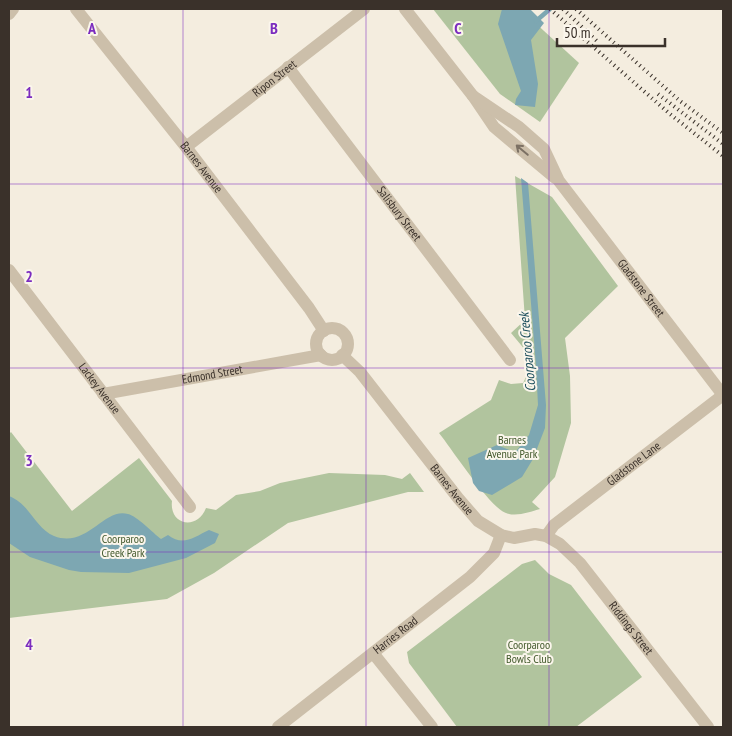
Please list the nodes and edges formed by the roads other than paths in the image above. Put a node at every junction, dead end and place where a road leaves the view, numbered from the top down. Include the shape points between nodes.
1 (13, 9) edge
2 (76, 9) edge
3 (364, 9) edge
4 (405, 9) edge
5 (9, 14) edge
6 (288, 67) junction
7 (186, 147) junction
8 (9, 270) edge
9 (13, 286) edge
10 (324, 330) junction
11 (320, 355) junction
12 (342, 355) junction
13 (510, 360) dead end
14 (103, 394) junction
15 (723, 395) edge
16 (190, 507) dead end
17 (501, 536) junction
18 (546, 536) junction
19 (373, 653) junction
20 (278, 727) edge
21 (432, 727) edge
22 (708, 727) edge

1 - 5 street
2 - 7 street, Barnes Avenue
3 - 6 street, Ripon Street
4 - 15 street, Gladstone Street via 494,128 559,181
6 - 7 street, Ripon Street
6 - 13 street, Salisbury Street
7 - 10 street, Barnes Avenue
8 - 9 street, Lackey Avenue
9 - 14 street, Lackey Avenue
10 - 11 street via 316,342
10 - 12 street via 333,328 342,333 347,341
11 - 12 street via 329,360
11 - 14 street, Edmond Street
12 - 17 street, Barnes Avenue via 360,372 458,498 478,520
14 - 16 street, Lackey Avenue
15 - 18 street, Gladstone Lane via 560,521
17 - 18 street
17 - 19 street, Harries Road via 486,562
18 - 22 street, Riddings Street via 580,563
19 - 20 street, Harries Road
19 - 21 street

